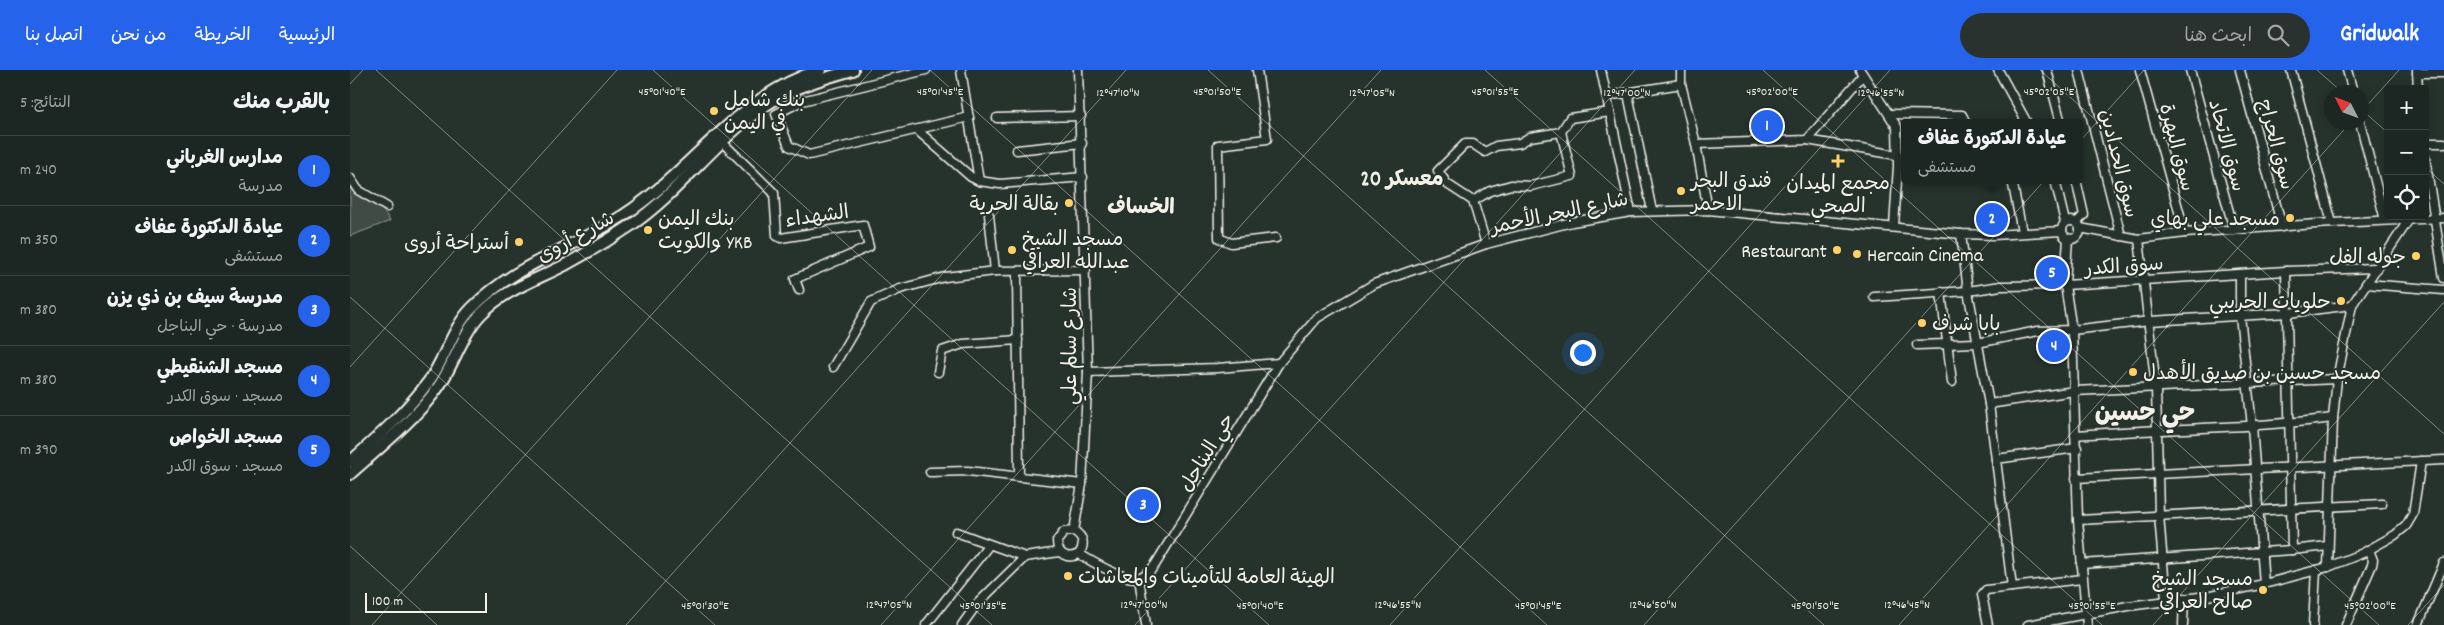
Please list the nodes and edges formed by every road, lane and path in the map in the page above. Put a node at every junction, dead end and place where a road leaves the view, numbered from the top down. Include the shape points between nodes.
1 (820, 70) edge
2 (853, 70) edge
3 (926, 70) edge
4 (961, 70) edge
5 (1078, 70) edge
6 (1257, 70) edge
7 (1601, 70) edge
8 (1680, 70) edge
9 (1998, 70) edge
10 (2047, 70) edge
11 (2079, 70) edge
12 (2140, 70) edge
13 (2190, 70) edge
14 (2240, 70) edge
15 (2291, 70) edge
16 (2347, 70) edge
17 (2417, 71) edge
18 (1861, 72) edge
19 (2444, 73) edge
20 (1681, 84) junction
21 (2351, 85) edge
22 (2418, 85) edge
23 (1628, 94) junction
24 (1607, 96) junction
25 (1610, 112) junction
26 (1889, 114) junction
27 (1081, 116) junction
28 (969, 118) junction
29 (997, 118) dead end
30 (1964, 119) edge
31 (2025, 119) edge
32 (2060, 119) edge
33 (916, 130) junction
34 (2362, 130) edge
35 (1561, 132) junction
36 (1807, 140) junction
37 (722, 142) junction
38 (1082, 143) junction
39 (2429, 143) edge
40 (2444, 143) edge
41 (1696, 144) junction
42 (1017, 150) dead end
43 (1897, 155) junction
44 (1901, 166) edge
45 (2429, 173) edge
46 (1083, 177) junction
47 (350, 178) edge
48 (979, 181) junction
49 (2013, 184) edge
50 (2056, 184) edge
51 (2077, 184) edge
52 (1473, 201) junction
53 (387, 206) dead end
54 (1708, 210) junction
55 (1652, 211) junction
56 (1631, 212) junction
57 (989, 215) dead end
58 (2384, 216) edge
59 (2440, 218) edge
60 (2385, 220) edge
61 (2409, 220) edge
62 (2065, 222) junction
63 (2332, 223) junction
64 (2079, 225) junction
65 (1894, 226) junction
66 (2282, 227) junction
67 (2234, 230) junction
68 (2062, 231) junction
69 (2022, 232) junction
70 (2185, 233) junction
71 (1961, 234) junction
72 (2121, 236) junction
73 (1276, 238) dead end
74 (2068, 238) junction
75 (2139, 239) junction
76 (1486, 244) junction
77 (2443, 262) edge
78 (2376, 268) junction
79 (1086, 270) junction
80 (995, 271) junction
81 (1017, 271) junction
82 (2286, 271) junction
83 (514, 273) junction
84 (2240, 274) junction
85 (2444, 278) edge
86 (2144, 280) junction
87 (522, 284) junction
88 (2366, 284) junction
89 (2065, 285) junction
90 (799, 290) dead end
91 (2444, 290) edge
92 (1968, 291) junction
93 (1941, 292) junction
94 (1874, 296) dead end
95 (2352, 305) junction
96 (2288, 313) junction
97 (2240, 316) junction
98 (2150, 320) junction
99 (2072, 330) junction
100 (1018, 340) junction
101 (1977, 343) junction
102 (1948, 344) junction
103 (1917, 345) dead end
104 (1279, 363) junction
105 (833, 367) dead end
106 (938, 372) dead end
107 (1088, 372) junction
108 (2337, 379) junction
109 (1952, 382) dead end
110 (2289, 382) junction
111 (2247, 383) junction
112 (2156, 388) junction
113 (2074, 391) junction
114 (1989, 404) junction
115 (2333, 418) junction
116 (2290, 424) junction
117 (2252, 426) junction
118 (2157, 429) junction
119 (2075, 435) junction
120 (2077, 448) junction
121 (1996, 459) junction
122 (2444, 460) edge
123 (2421, 461) junction
124 (350, 462) edge
125 (2332, 465) junction
126 (2290, 467) junction
127 (2255, 470) junction
128 (930, 472) dead end
129 (350, 474) edge
130 (2157, 475) junction
131 (1019, 476) junction
132 (2076, 478) junction
133 (1082, 484) junction
134 (2382, 504) dead end
135 (2331, 506) junction
136 (2291, 508) junction
137 (2259, 510) junction
138 (2159, 515) junction
139 (2078, 520) junction
140 (1074, 531) junction
141 (956, 532) dead end
142 (989, 544) junction
143 (2328, 546) junction
144 (2292, 550) junction
145 (2369, 550) junction
146 (1059, 552) junction
147 (2262, 552) junction
148 (1079, 554) junction
149 (1024, 557) junction
150 (2162, 558) junction
151 (2444, 563) edge
152 (2080, 564) junction
153 (2328, 567) junction
154 (2316, 570) junction
155 (1139, 578) junction
156 (2082, 579) junction
157 (2264, 584) junction
158 (2012, 587) junction
159 (2184, 598) junction
160 (2166, 600) junction
161 (2086, 614) junction
162 (926, 625) edge
163 (962, 625) edge
164 (1146, 625) edge
165 (1988, 625) edge
166 (2028, 625) edge
167 (2087, 625) edge
168 (2183, 625) edge
169 (2313, 625) edge
170 (2346, 625) edge
171 (2419, 625) edge

1 - 83 main road, شارع أروى via 784,84 760,99 656,192 624,215
2 - 37 main road, شارع أروى via 787,92 751,116
3 - 33 street via 802,101 776,114 789,146 809,155
4 - 28 street
5 - 27 street, شارع سالم علي
6 - 73 street via 1266,139 1218,146 1219,238 1231,243
7 - 24 street
8 - 20 street
9 - 31 street
10 - 32 street
11 - 72 street, سوق الحدادين
12 - 70 street, سوق البهرة
13 - 67 street, سوق الاتحاد
14 - 66 street, سوق الحراج
15 - 63 street
16 - 21 street
17 - 19 street
17 - 22 street
18 - 26 street
18 - 36 street
20 - 23 street
20 - 41 street
23 - 24 street
23 - 55 street
24 - 25 street
25 - 35 street via 1570,118
25 - 56 street
26 - 30 street via 1962,115
26 - 43 street via 1897,127
27 - 29 street
27 - 38 street, شارع سالم علي
28 - 33 street
28 - 48 street
33 - 48 street
34 - 58 street
35 - 52 street via 1572,176 1531,186 1512,185 1490,191
35 - 52 street via 1530,137 1520,143 1496,146 1485,152 1473,144 1465,144 1438,171 1447,184
36 - 41 street
36 - 43 street
37 - 87 main road, شارع أروى via 632,225 565,265
37 - 90 street, الشهداء via 774,193 777,236 782,238 862,225 869,247 795,278
38 - 42 street
38 - 46 street, شارع سالم علي
39 - 40 street
41 - 54 street
43 - 44 street
44 - 65 street
45 - 59 street
46 - 48 street via 1000,184
46 - 79 street, شارع سالم علي
47 - 53 street via 358,190
49 - 69 street
50 - 62 street
51 - 64 street via 2084,215
52 - 76 street
54 - 55 street, شارع البحر الأحمر
54 - 65 street, شارع البحر الأحمر
55 - 56 street, شارع البحر الأحمر
56 - 76 street, شارع البحر الأحمر via 1572,222
57 - 80 street
59 - 77 street
60 - 63 street
61 - 78 street
62 - 64 street via 2071,220
62 - 68 street
63 - 66 street
64 - 72 street
64 - 74 street via 2077,237
65 - 71 street, شارع البحر الأحمر
66 - 67 street
67 - 70 street
68 - 69 street, شارع البحر الأحمر
68 - 74 street
69 - 71 street, شارع البحر الأحمر
70 - 75 street
71 - 92 street
72 - 75 street
74 - 89 street
75 - 86 street
76 - 104 street, شارع البحر الأحمر via 1374,284 1317,318
77 - 85 street
78 - 82 street, سوق الكدر
78 - 88 street
79 - 81 street
79 - 107 street, شارع سالم علي
80 - 81 street
80 - 105 street via 927,282 871,302
81 - 100 street
82 - 84 street, سوق الكدر
82 - 96 street
83 - 87 main road
83 - 124 main road, شارع أروى via 469,311 430,380 382,434
84 - 86 street, سوق الكدر
84 - 97 street
86 - 89 street, سوق الكدر
86 - 98 street
87 - 129 main road, شارع أروى via 481,314 438,387 388,440
88 - 91 street
88 - 95 street
89 - 92 street, سوق الكدر via 2010,285
89 - 99 street
92 - 93 street, سوق الكدر
92 - 101 street
93 - 94 street, سوق الكدر
93 - 102 street
95 - 96 street
95 - 108 street
96 - 97 street
96 - 110 street
97 - 98 street
97 - 111 street
98 - 99 street
98 - 112 street
99 - 101 street via 2038,331
99 - 113 street
100 - 106 street via 963,344 942,351
100 - 131 street
101 - 102 street
101 - 114 street
102 - 103 street
102 - 109 street
104 - 107 street
104 - 155 street, حي البناجل via 1155,565
107 - 133 street, شارع سالم علي
108 - 110 street
108 - 115 street
110 - 111 street
110 - 116 street
111 - 112 street
111 - 117 street
112 - 113 street
112 - 118 street
113 - 114 street
113 - 119 street
114 - 121 street
115 - 116 street
115 - 125 street
116 - 117 street
116 - 126 street
117 - 118 street
117 - 127 street
118 - 119 street
118 - 130 street
119 - 120 street
120 - 121 street
120 - 132 street
121 - 158 street
122 - 123 street
123 - 125 street
123 - 145 street via 2413,514 2406,526
125 - 126 street
125 - 135 street
126 - 127 street
126 - 136 street
127 - 130 street
127 - 137 street
128 - 131 street via 968,470
130 - 132 street
130 - 138 street
131 - 133 street
132 - 139 street
133 - 140 street, شارع سالم علي
134 - 135 street
135 - 136 street
135 - 143 street
136 - 137 street
136 - 144 street
137 - 138 street
137 - 147 street
138 - 139 street
138 - 150 street
139 - 152 street
140 - 146 street via 1060,536 1057,541
140 - 148 street via 1082,539
141 - 142 street
142 - 149 street
142 - 162 street
143 - 144 street
143 - 153 street
144 - 147 street
145 - 153 street
145 - 170 street via 2372,565
146 - 148 street via 1068,557
146 - 149 street
147 - 150 street
147 - 157 street
148 - 155 street via 1115,573
149 - 163 street via 977,604
150 - 152 street
150 - 160 street
151 - 171 street
152 - 156 street
153 - 154 street
154 - 157 street
154 - 169 street
155 - 164 street
156 - 158 street
156 - 161 street
157 - 159 street
158 - 165 street via 1983,592
159 - 160 street
159 - 168 street
160 - 161 street
161 - 166 street
161 - 167 street

